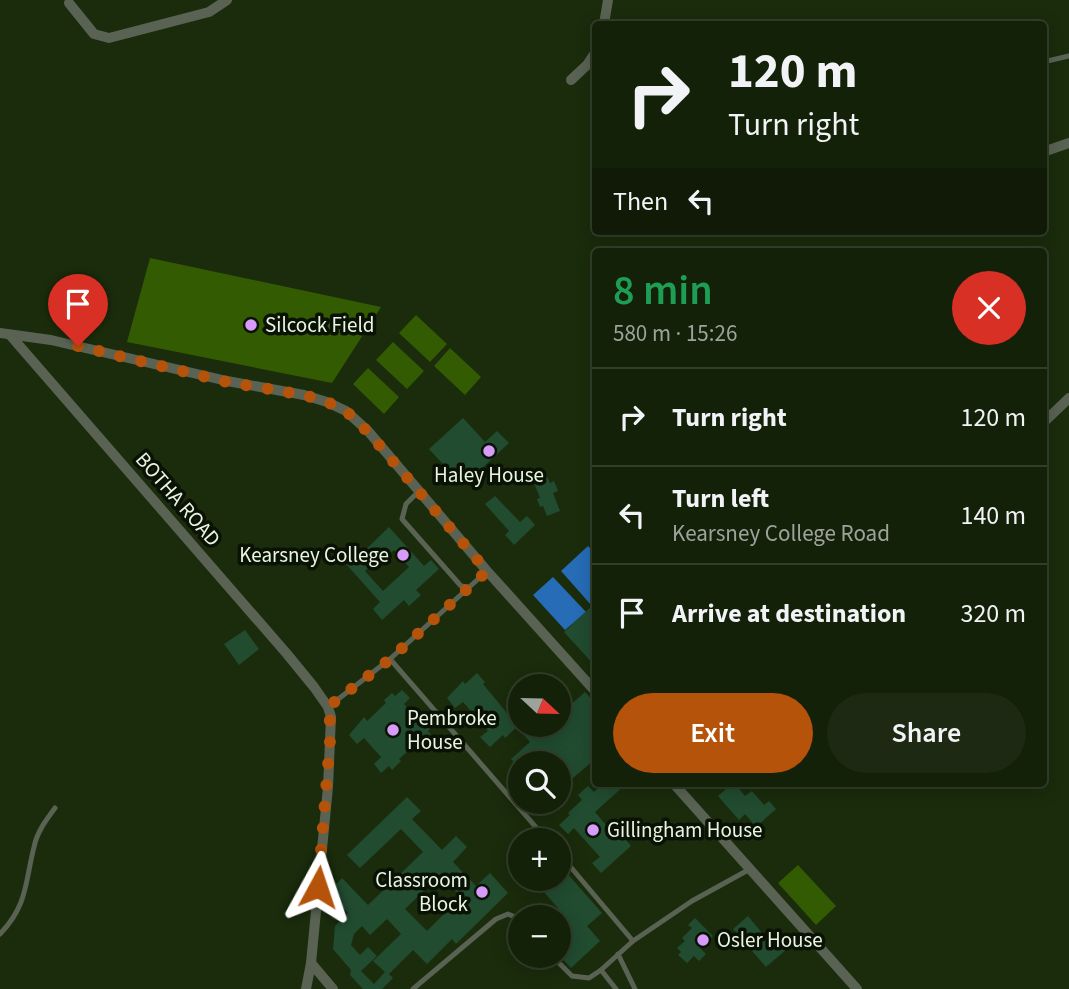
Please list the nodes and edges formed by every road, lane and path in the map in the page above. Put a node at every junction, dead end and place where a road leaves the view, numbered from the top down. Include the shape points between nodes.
1 (227, 0) edge
2 (608, 0) edge
3 (69, 3) dead end
4 (604, 21) edge
5 (1069, 56) edge
6 (592, 58) edge
7 (1047, 61) edge
8 (571, 80) dead end
9 (1069, 143) edge
10 (1047, 151) edge
11 (5, 334) edge
12 (1069, 398) edge
13 (1047, 419) edge
14 (419, 491) junction
15 (487, 571) junction
16 (471, 585) junction
17 (390, 659) junction
18 (592, 688) edge
19 (333, 704) junction
20 (677, 787) edge
21 (55, 807) dead end
22 (537, 828) edge
23 (571, 867) edge
24 (750, 869) junction
25 (508, 915) edge
26 (0, 934) edge
27 (634, 941) junction
28 (618, 954) junction
29 (311, 963) junction
30 (564, 968) edge
31 (601, 970) junction
32 (306, 989) edge
33 (334, 989) edge
34 (413, 989) edge
35 (616, 989) edge
36 (635, 989) edge
37 (857, 989) edge

1 - 3 street via 209,12 109,38 94,34
2 - 4 street
5 - 7 lane
6 - 8 street
9 - 10 street
11 - 14 street via 51,340 327,402 346,411 368,432
11 - 19 street, BOTHA ROAD
12 - 13 street
14 - 15 street
14 - 16 lane via 406,504 402,519 461,586
15 - 16 lane
15 - 18 street
16 - 17 lane
17 - 19 lane
17 - 22 lane
19 - 29 street
20 - 24 street
21 - 26 lane via 38,833 22,901
23 - 27 lane
24 - 27 lane
24 - 37 street
25 - 34 lane via 496,919
27 - 28 lane
28 - 31 lane
28 - 36 lane
29 - 32 street
29 - 33 street
30 - 31 lane via 572,976 589,978
31 - 35 lane

